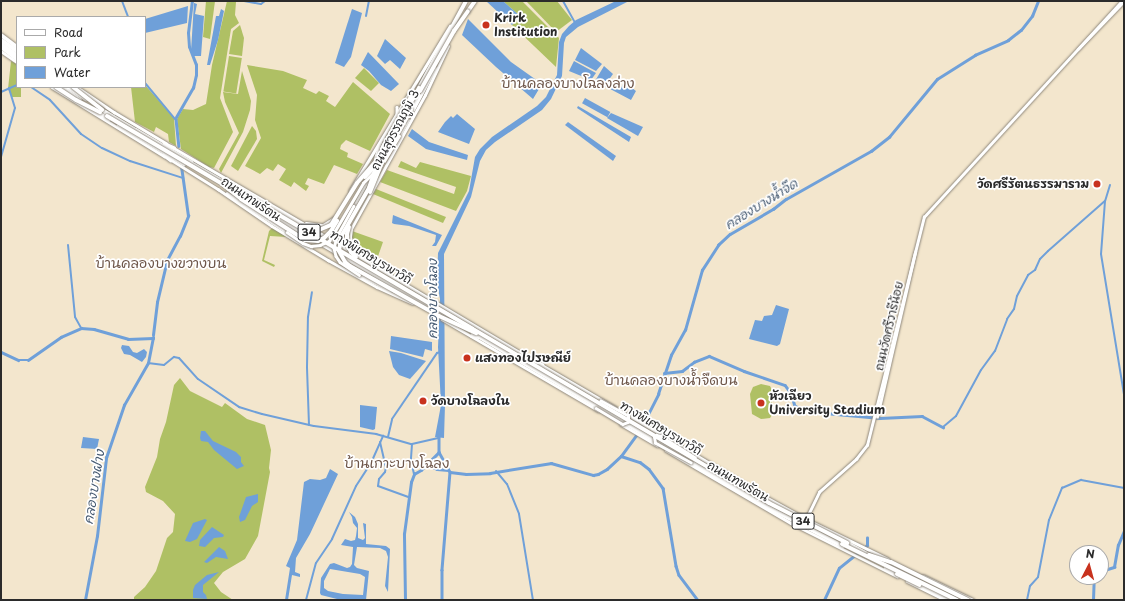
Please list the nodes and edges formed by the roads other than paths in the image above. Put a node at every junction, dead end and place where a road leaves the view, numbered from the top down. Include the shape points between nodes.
1 (465, 1) edge
2 (474, 1) edge
3 (1123, 1) edge
4 (1, 34) edge
5 (1, 41) edge
6 (16, 45) edge
7 (447, 47) junction
8 (1, 48) edge
9 (1, 51) edge
10 (16, 52) edge
11 (16, 58) edge
12 (16, 61) edge
13 (430, 67) junction
14 (54, 88) edge
15 (55, 88) edge
16 (58, 88) edge
17 (64, 88) edge
18 (65, 88) edge
19 (70, 88) edge
20 (71, 88) edge
21 (74, 88) edge
22 (78, 88) edge
23 (69, 93) junction
24 (418, 94) junction
25 (396, 107) dead end
26 (101, 111) junction
27 (397, 114) junction
28 (384, 133) junction
29 (146, 142) junction
30 (175, 150) junction
31 (182, 154) junction
32 (171, 160) junction
33 (180, 162) junction
34 (223, 183) junction
35 (222, 192) junction
36 (333, 219) junction
37 (302, 222) junction
38 (350, 229) junction
39 (371, 262) junction
40 (413, 303) junction
41 (450, 312) junction
42 (437, 314) junction
43 (449, 321) junction
44 (478, 334) junction
45 (472, 336) junction
46 (528, 360) junction
47 (542, 365) junction
48 (536, 370) junction
49 (559, 376) junction
50 (550, 381) junction
51 (558, 386) junction
52 (637, 427) junction
53 (646, 433) junction
54 (712, 466) junction
55 (730, 487) junction
56 (753, 493) junction
57 (766, 497) junction
58 (752, 500) junction
59 (766, 506) junction
60 (806, 519) junction
61 (869, 556) junction
62 (888, 559) junction
63 (890, 564) junction
64 (951, 593) junction
65 (935, 595) junction
66 (938, 600) edge
67 (949, 600) edge
68 (957, 600) edge
69 (963, 600) edge
70 (968, 600) edge
71 (973, 600) edge

1 - 13 highway
1 - 27 main road, ถนนสุวรรณภูมิ 3
2 - 7 main road, ถนนสุวรรณภูมิ 3
2 - 24 highway, bridge
3 - 60 main road, ถนนวัดศรีวารีน้อย via 923,220 875,420 865,450 819,492
4 - 6 highway
5 - 10 highway
7 - 35 main road, bridge via 385,160 363,183 329,241 317,246 308,245 238,199
7 - 38 main road, ถนนสุวรรณภูมิ 3 via 421,101
8 - 11 highway
9 - 12 main road
13 - 34 highway, bridge via 386,147 358,183 336,219 326,229 311,230
13 - 44 highway, bridge via 383,147 367,193 342,235 339,251 345,262 354,268 439,316
14 - 32 main road, ถนนเทพรัตน / 34
15 - 23 highway
16 - 26 highway, bridge
17 - 23 highway, ถนนเทพรัตน / 34
18 - 26 highway, ทางพิเศษบูรพาวิถี, bridge
19 - 26 highway, ทางพิเศษบูรพาวิถี, bridge
20 - 30 highway, ถนนเทพรัตน / 34 via 151,139
21 - 26 highway, bridge
22 - 30 main road, ถนนเทพรัตน / 34
23 - 29 highway, ถนนเทพรัตน / 34
24 - 34 highway, bridge via 378,162 358,185 331,231 324,238 314,241 299,237
24 - 44 highway, bridge via 346,234 347,244 357,258 454,315
25 - 27 main road
26 - 34 highway, ทางพิเศษบูรพาวิถี, bridge
27 - 28 main road, ถนนสุวรรณภูมิ 3
28 - 36 main road, ถนนสุวรรณภูมิ 3
28 - 40 main road, bridge via 367,184 337,237 334,248 340,262 359,275
29 - 32 highway
29 - 33 highway, ถนนเทพรัตน / 34
30 - 31 highway, ถนนเทพรัตน / 34
31 - 37 main road, ถนนเทพรัตน / 34
31 - 41 highway, ถนนเทพรัตน / 34, bridge
32 - 33 main road, ถนนเทพรัตน / 34
33 - 35 main road, ถนนเทพรัตน / 34 via 183,167
33 - 42 highway, ถนนเทพรัตน / 34
34 - 44 highway, ทางพิเศษบูรพาวิถี, bridge
35 - 40 main road, ถนนเทพรัตน / 34 via 350,273
36 - 37 main road via 320,226
36 - 38 main road via 331,227 341,234 346,234
37 - 39 main road, ถนนเทพรัตน / 34
38 - 39 main road via 352,246
39 - 41 main road, ถนนเทพรัตน / 34
40 - 42 main road, ถนนเทพรัตน / 34
41 - 46 highway, ถนนเทพรัตน / 34
41 - 47 main road, ถนนเทพรัตน / 34
42 - 43 highway, ถนนเทพรัตน / 34, bridge
43 - 44 highway, ถนนเทพรัตน / 34
43 - 45 main road, ถนนเทพรัตน / 34
44 - 45 highway
44 - 48 highway, ถนนเทพรัตน / 34
44 - 61 highway, ทางพิเศษบูรพาวิถี, bridge via 781,510
45 - 50 main road, ถนนเทพรัตน / 34
46 - 47 highway
46 - 52 highway, ถนนเทพรัตน / 34
47 - 49 main road, ถนนเทพรัตน / 34
48 - 50 highway
48 - 52 highway, ถนนเทพรัตน / 34
49 - 51 main road, bridge via 628,416 628,422 623,424
49 - 52 main road, ถนนเทพรัตน / 34
50 - 51 main road, ถนนเทพรัตน / 34
51 - 52 main road, ถนนเทพรัตน / 34
52 - 53 highway, ถนนเทพรัตน / 34
52 - 53 main road, ถนนเทพรัตน / 34
53 - 54 main road, ถนนเทพรัตน / 34
53 - 55 main road, ถนนเทพรัตน / 34
53 - 56 highway, ถนนเทพรัตน / 34
53 - 59 highway, ถนนเทพรัตน / 34
54 - 55 main road, bridge via 660,436 654,437 655,443
54 - 57 main road, ถนนเทพรัตน / 34
55 - 58 main road, ถนนเทพรัตน / 34
56 - 57 highway
56 - 63 highway, ถนนเทพรัตน / 34
57 - 60 main road, ถนนเทพรัตน / 34
58 - 59 highway
58 - 65 main road, ถนนเทพรัตน / 34 via 800,528
59 - 67 highway, ถนนเทพรัตน / 34
60 - 62 main road, ถนนเทพรัตน / 34
61 - 67 highway, bridge via 884,567
61 - 68 highway, ทางพิเศษบูรพาวิถี, bridge
61 - 69 highway, ทางพิเศษบูรพาวิถี, bridge
61 - 70 highway, bridge via 886,560
62 - 63 main road
62 - 71 main road, ถนนเทพรัตน / 34
63 - 64 highway, ถนนเทพรัตน / 34
64 - 67 highway
64 - 69 highway, ถนนเทพรัตน / 34
65 - 66 main road
65 - 67 main road, ถนนเทพรัตน / 34

